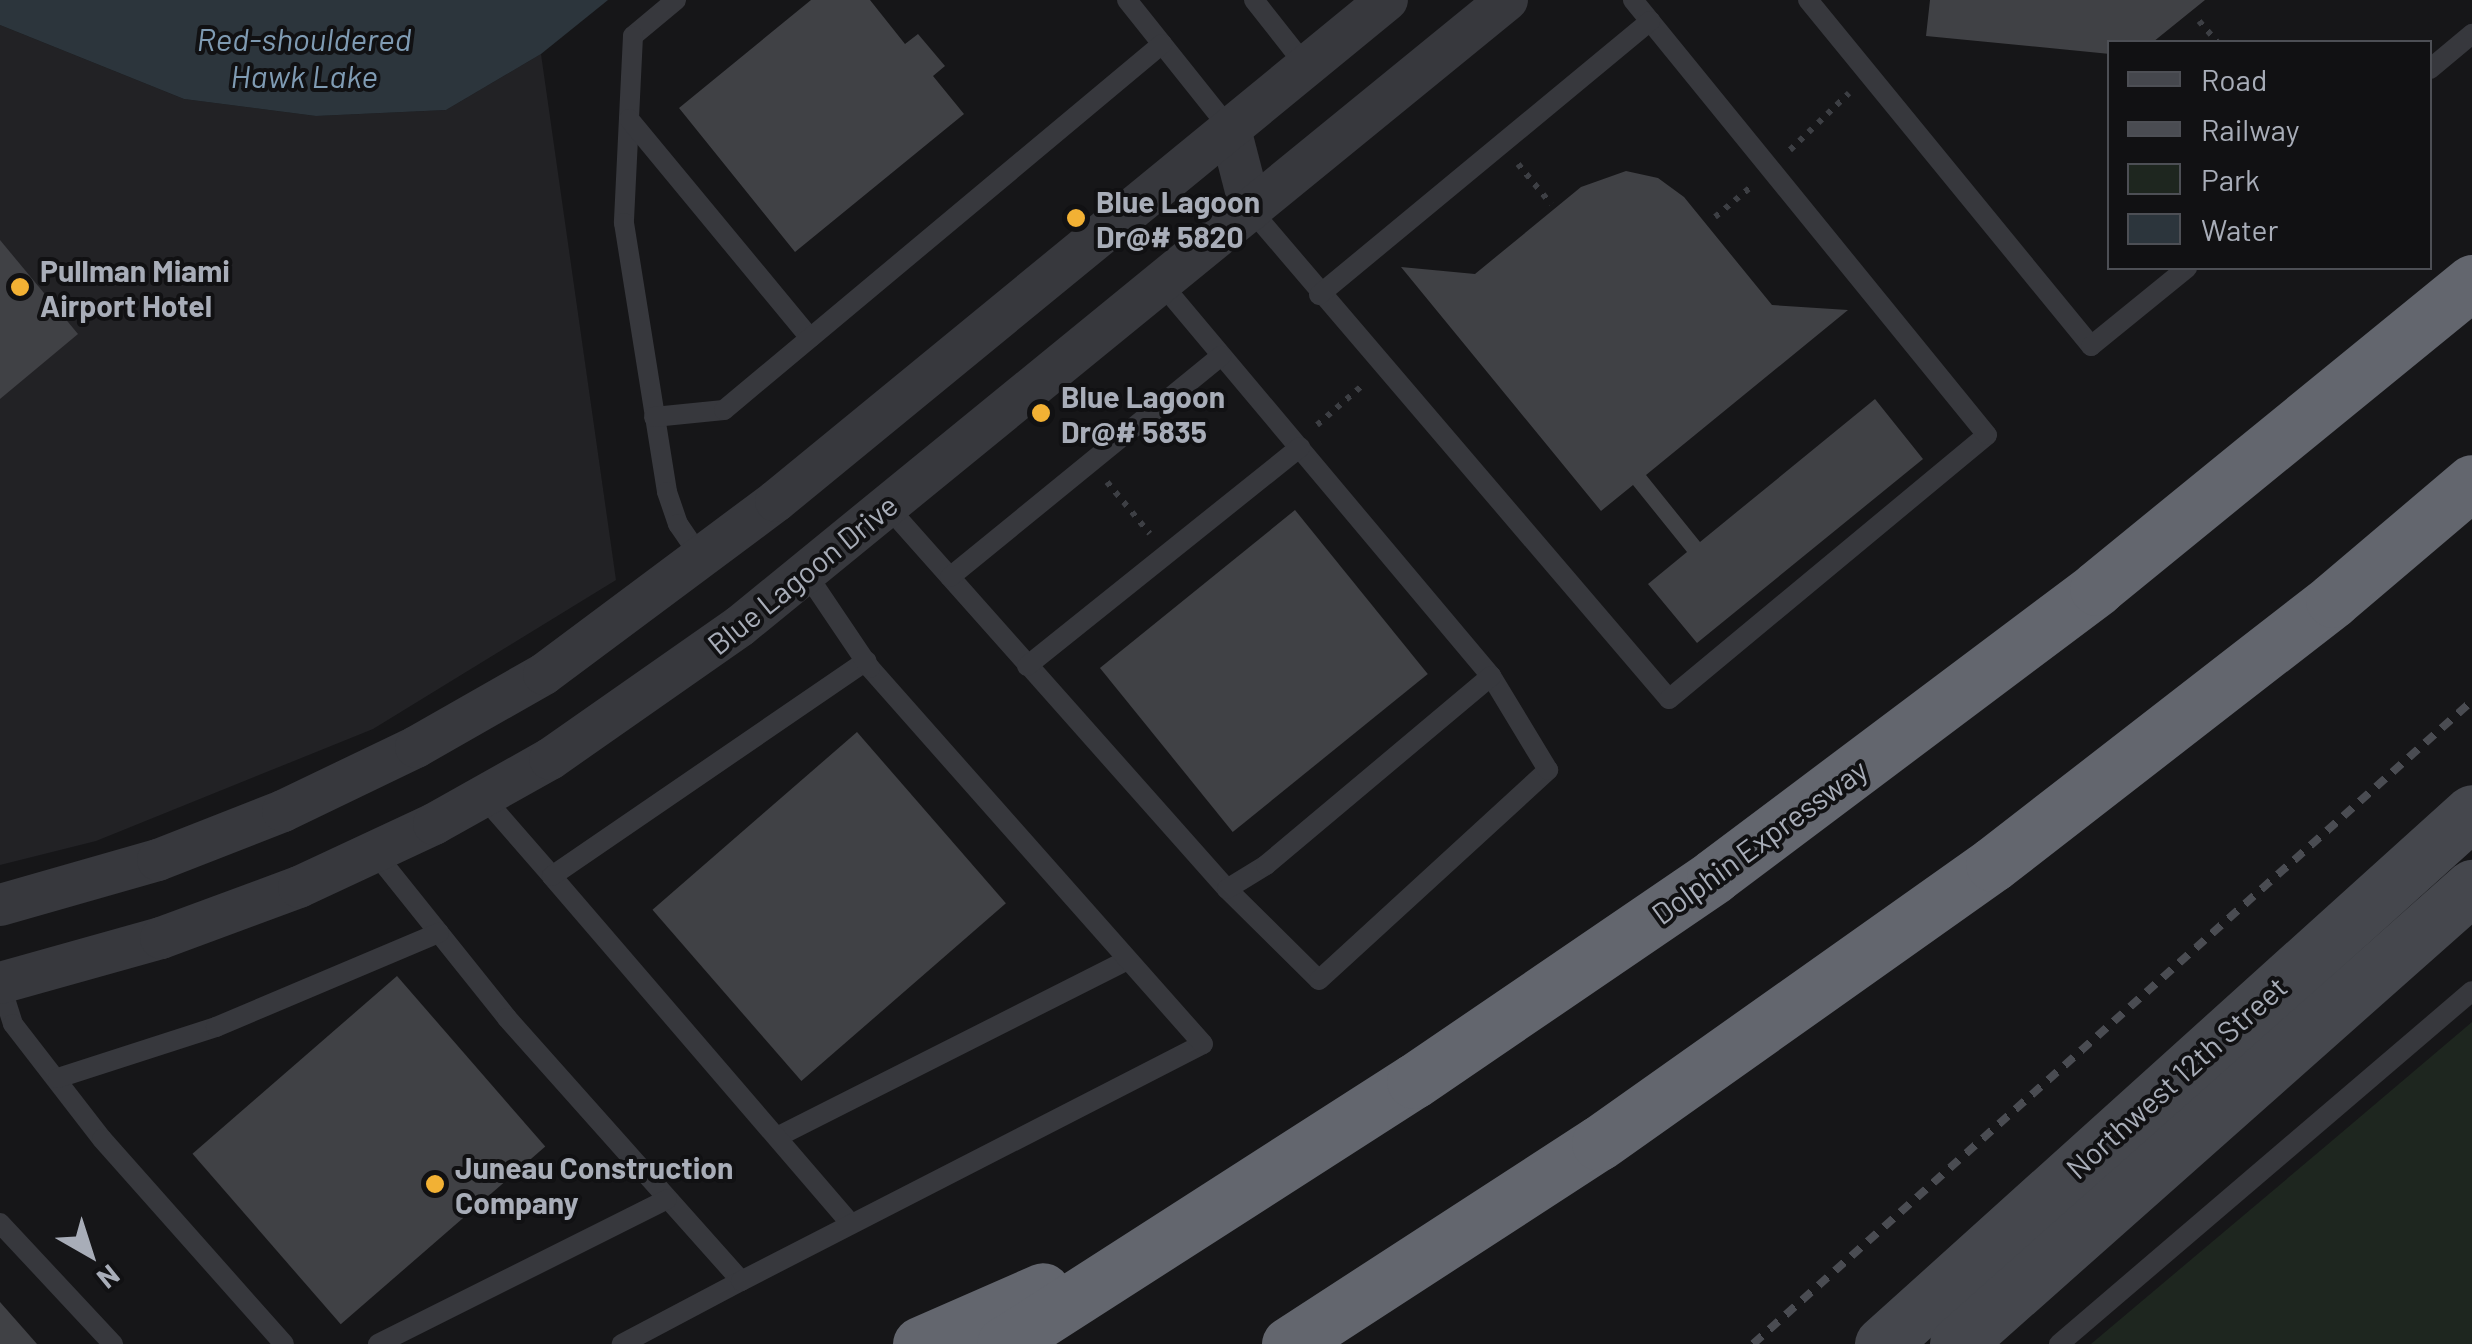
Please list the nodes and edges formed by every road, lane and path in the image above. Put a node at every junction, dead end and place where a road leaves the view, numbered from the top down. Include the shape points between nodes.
1 (676, 0) edge
2 (1127, 0) edge
3 (1254, 0) edge
4 (1387, 0) edge
5 (1508, 0) edge
6 (1633, 0) edge
7 (1808, 0) edge
8 (1650, 21) junction
9 (2199, 21) dead end
10 (2472, 34) edge
11 (2215, 40) edge
12 (1162, 44) junction
13 (1306, 66) junction
14 (2432, 67) edge
15 (629, 119) junction
16 (1230, 129) junction
17 (1501, 144) junction
18 (1551, 204) dead end
19 (1251, 210) junction
20 (2185, 270) edge
21 (1160, 282) junction
22 (2472, 282) edge
23 (1318, 295) junction
24 (810, 338) junction
25 (1221, 356) junction
26 (1382, 369) junction
27 (654, 417) junction
28 (1299, 444) junction
29 (1090, 462) junction
30 (2472, 482) edge
31 (888, 506) junction
32 (1167, 554) junction
33 (702, 560) junction
34 (806, 573) junction
35 (950, 578) junction
36 (866, 661) junction
37 (1028, 666) junction
38 (1491, 676) junction
39 (484, 798) junction
40 (2472, 812) edge
41 (375, 853) junction
42 (552, 876) junction
43 (2472, 886) edge
44 (1226, 890) junction
45 (0, 905) edge
46 (439, 933) junction
47 (1126, 960) junction
48 (0, 983) edge
49 (2472, 991) edge
50 (58, 1078) junction
51 (777, 1137) junction
52 (667, 1199) junction
53 (0, 1224) edge
54 (850, 1224) junction
55 (1183, 1228) junction
56 (741, 1281) junction
57 (113, 1344) edge
58 (284, 1344) edge
59 (378, 1344) edge
60 (622, 1344) edge
61 (920, 1344) edge
62 (1004, 1344) edge
63 (1289, 1344) edge
64 (1882, 1344) edge
65 (1956, 1344) edge
66 (2059, 1344) edge

1 - 15 lane via 633,36
2 - 12 lane
3 - 13 lane
4 - 13 street
5 - 19 street, Blue Lagoon Drive
6 - 8 lane
7 - 20 lane via 2091,346
8 - 17 lane
8 - 26 lane via 1987,435 1668,699
9 - 11 path
10 - 14 lane
12 - 16 lane
12 - 24 lane
13 - 16 street
15 - 24 lane
15 - 27 lane via 624,223
16 - 19 street
16 - 33 street
17 - 18 path
17 - 23 lane
19 - 21 street, Blue Lagoon Drive
19 - 23 lane
21 - 25 lane
21 - 31 street, Blue Lagoon Drive
22 - 55 highway, Dolphin Expressway via 2231,482 1870,762 1414,1081
23 - 26 lane
24 - 27 lane via 724,410
25 - 28 lane
25 - 29 lane
26 - 28 path
27 - 33 lane via 666,492
28 - 32 lane
28 - 38 lane
29 - 32 path
29 - 35 lane
30 - 63 highway via 2333,600 1993,864 1599,1143
31 - 34 street, Blue Lagoon Drive
31 - 35 lane
32 - 37 lane
33 - 45 street via 518,691 364,774 158,860
34 - 36 lane
34 - 39 street, Blue Lagoon Drive via 682,670
35 - 37 lane
36 - 42 lane
36 - 47 lane
37 - 44 lane
38 - 44 lane via 1266,865
38 - 44 lane via 1548,770 1319,980
39 - 41 street, Blue Lagoon Drive
39 - 42 lane
40 - 64 main road, Northwest 12th Street
41 - 46 lane
41 - 48 street, Blue Lagoon Drive via 196,926
42 - 51 lane
43 - 65 main road, Northwest 12th Street
46 - 50 lane via 216,1027
46 - 52 lane
47 - 51 lane
47 - 54 lane via 1203,1044
48 - 50 lane via 13,1024
49 - 66 lane
50 - 58 lane via 102,1139
51 - 54 lane
52 - 56 lane
52 - 59 lane
53 - 57 lane
54 - 56 lane
55 - 61 highway
55 - 62 highway, Dolphin Expressway
56 - 60 lane

